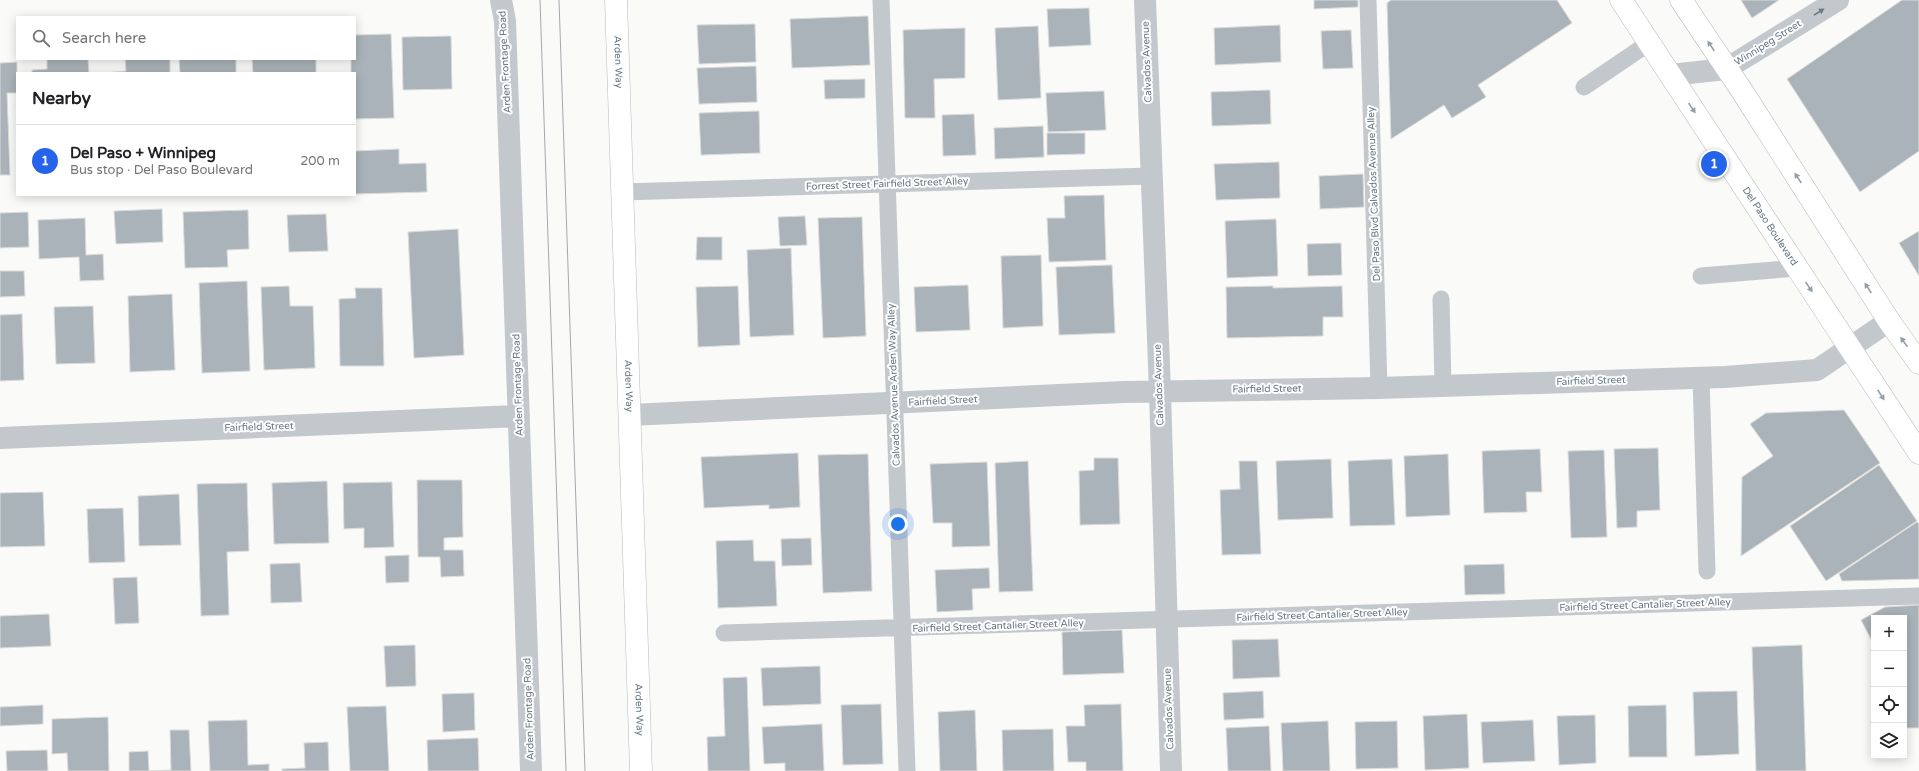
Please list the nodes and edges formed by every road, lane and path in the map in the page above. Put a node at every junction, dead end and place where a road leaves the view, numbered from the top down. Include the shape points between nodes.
1 (501, 0) edge
2 (616, 0) edge
3 (881, 0) edge
4 (1146, 0) edge
5 (1368, 0) edge
6 (1621, 0) edge
7 (1681, 0) edge
8 (1838, 0) edge
9 (1649, 43) junction
10 (1726, 69) junction
11 (1670, 75) junction
12 (1584, 87) dead end
13 (1151, 176) junction
14 (887, 184) junction
15 (622, 192) junction
16 (1797, 268) junction
17 (1701, 276) dead end
18 (1441, 299) dead end
19 (1889, 321) junction
20 (1850, 347) junction
21 (1919, 363) edge
22 (1702, 378) junction
23 (1443, 386) junction
24 (1379, 388) junction
25 (1160, 391) junction
26 (895, 403) junction
27 (630, 415) junction
28 (519, 416) junction
29 (0, 438) edge
30 (1919, 453) edge
31 (1707, 571) dead end
32 (1919, 596) edge
33 (1166, 620) junction
34 (902, 629) junction
35 (724, 633) dead end
36 (531, 771) edge
37 (641, 771) edge
38 (907, 771) edge
39 (1171, 771) edge

1 - 28 street, Arden Frontage Road via 504,21
2 - 15 main road, Arden Way
3 - 14 lane, Calvados Avenue Arden Way Alley
4 - 13 street, Calvados Avenue
5 - 24 lane, Del Paso Blvd Calvados Avenue Alley
6 - 9 main road, Del Paso Boulevard
10 -> 7 main road
10 -> 8 street, Winnipeg Street
9 - 11 main road, Del Paso Boulevard
9 - 12 lane
10 - 11 street, Winnipeg Street
19 -> 10 main road
11 -> 16 main road, Del Paso Boulevard
13 - 14 lane, Forrest Street Fairfield Street Alley
13 - 25 street, Calvados Avenue
14 - 15 lane, Forrest Street Fairfield Street Alley
14 - 26 lane, Calvados Avenue Arden Way Alley
15 - 27 main road, Arden Way
16 - 17 lane
16 -> 20 main road, Del Paso Boulevard
18 - 23 lane
19 - 20 street, Fairfield Street
21 -> 19 main road
20 - 22 street, Fairfield Street via 1817,370
20 -> 30 main road, Del Paso Boulevard
22 - 23 street, Fairfield Street
22 - 31 lane
23 - 24 street, Fairfield Street
24 - 25 street, Fairfield Street
25 - 26 street, Fairfield Street
25 - 33 street, Calvados Avenue
26 - 27 street, Fairfield Street
26 - 34 lane, Calvados Avenue Arden Way Alley
27 - 37 main road, Arden Way
28 - 29 street, Fairfield Street
28 - 36 street, Arden Frontage Road
32 - 33 lane, Fairfield Street Cantalier Street Alley
33 - 34 lane, Fairfield Street Cantalier Street Alley
33 - 39 street, Calvados Avenue
34 - 35 lane, Fairfield Street Cantalier Street Alley
34 - 38 lane, Calvados Avenue Arden Way Alley

